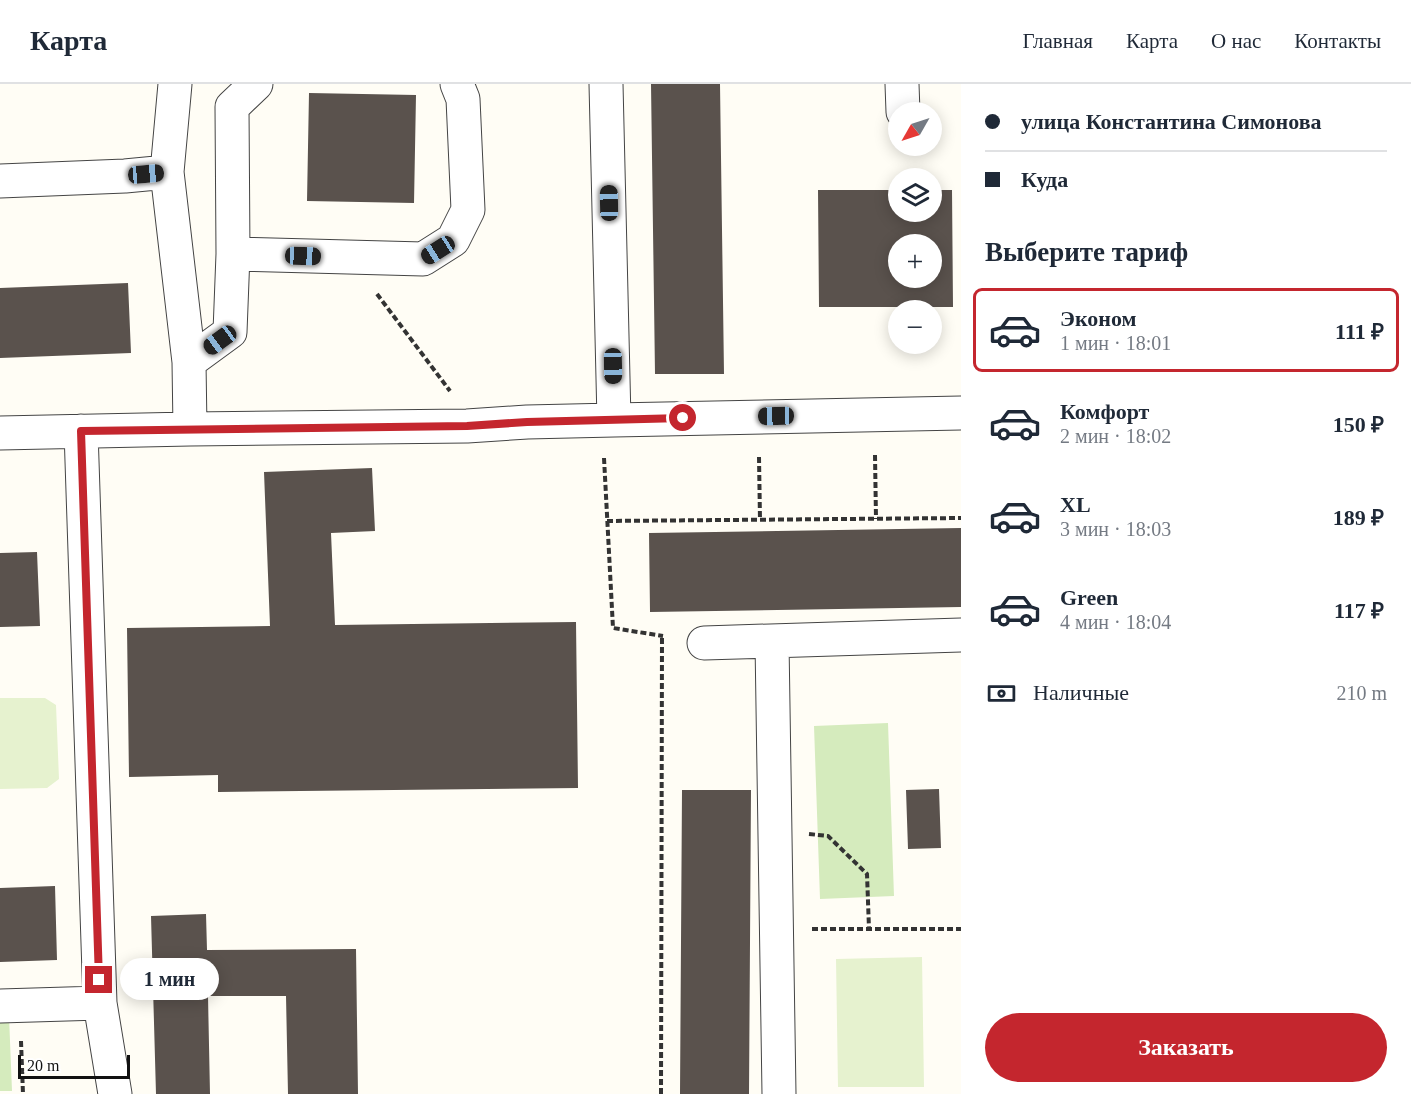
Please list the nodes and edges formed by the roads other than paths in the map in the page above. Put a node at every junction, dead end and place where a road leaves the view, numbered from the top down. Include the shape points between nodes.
1 (175, 84) edge
2 (256, 84) edge
3 (457, 84) edge
4 (606, 84) edge
5 (902, 84) edge
6 (903, 102) edge
7 (167, 172) junction
8 (0, 182) edge
9 (233, 254) junction
10 (189, 362) junction
11 (961, 413) edge
12 (614, 420) junction
13 (190, 429) junction
14 (81, 431) junction
15 (0, 434) edge
16 (961, 635) edge
17 (772, 642) junction
18 (704, 643) road end
19 (100, 1003) junction
20 (10, 1006) edge
21 (115, 1094) edge
22 (779, 1094) edge

1 - 7 street
2 - 9 street via 232,106
3 - 9 street via 463,99 468,210 453,240 423,259
4 - 12 street
5 - 6 street
7 - 8 street
7 - 10 street
9 - 10 street via 230,332
10 - 13 street
11 - 12 street
12 - 13 street
13 - 14 street
14 - 15 street
14 - 19 street
16 - 17 street
17 - 18 street
17 - 22 street
19 - 20 street
19 - 21 street

